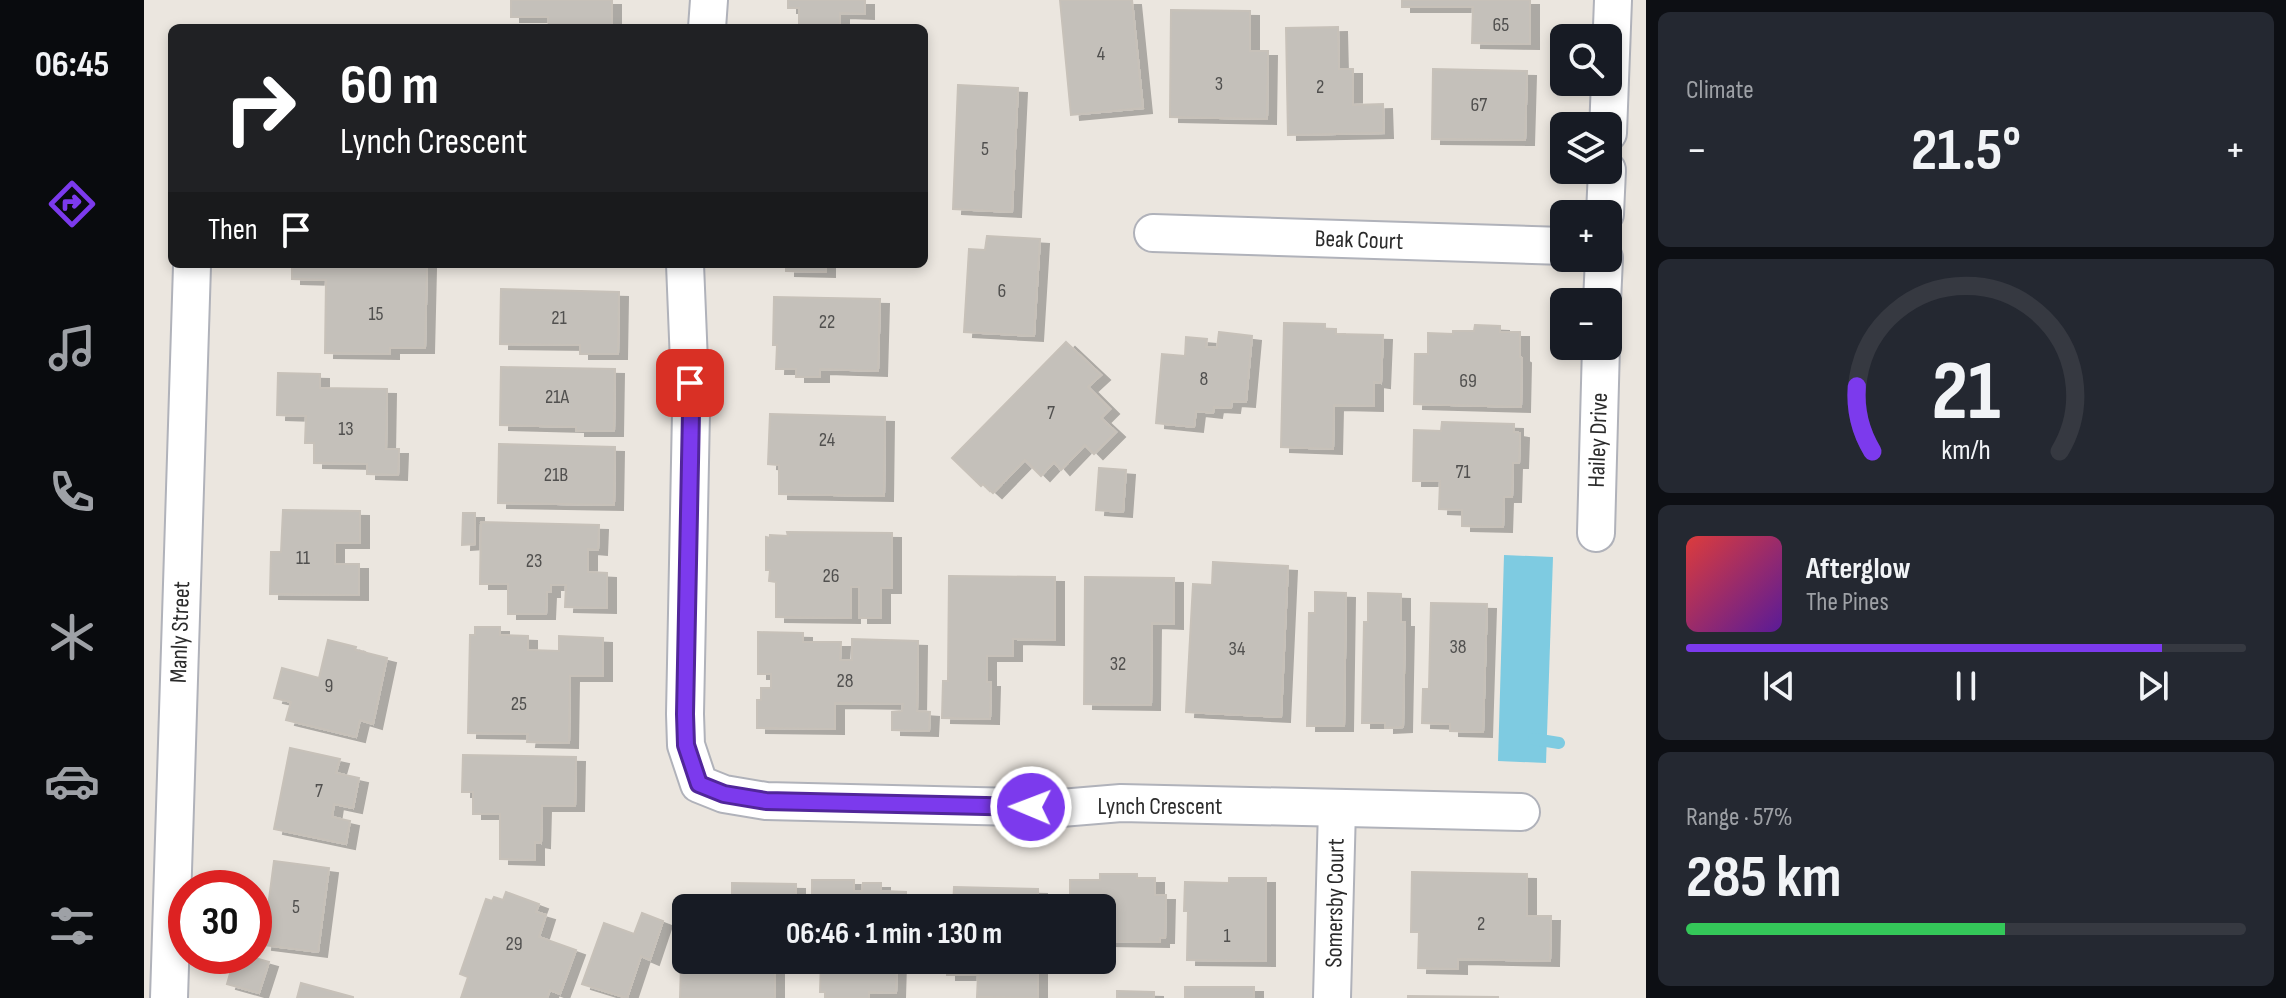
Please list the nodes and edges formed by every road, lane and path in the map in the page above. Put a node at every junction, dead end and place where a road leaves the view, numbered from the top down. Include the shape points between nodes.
1 (709, 0) edge
2 (1613, 0) edge
3 (707, 24) edge
4 (1609, 112) edge
5 (1153, 233) dead end
6 (1550, 246) edge
7 (192, 268) edge
8 (685, 268) edge
9 (1601, 360) edge
10 (1596, 533) dead end
11 (1337, 808) junction
12 (1521, 812) dead end
13 (169, 998) edge
14 (1332, 998) edge

1 - 3 street
2 - 4 street
5 - 6 street, Beak Court
7 - 13 street, Manly Street
8 - 11 street, Lynch Crescent via 691,412 685,714 686,745 699,784 766,801
9 - 10 street, Hailey Drive
11 - 12 street, Lynch Crescent
11 - 14 street, Somersby Court

